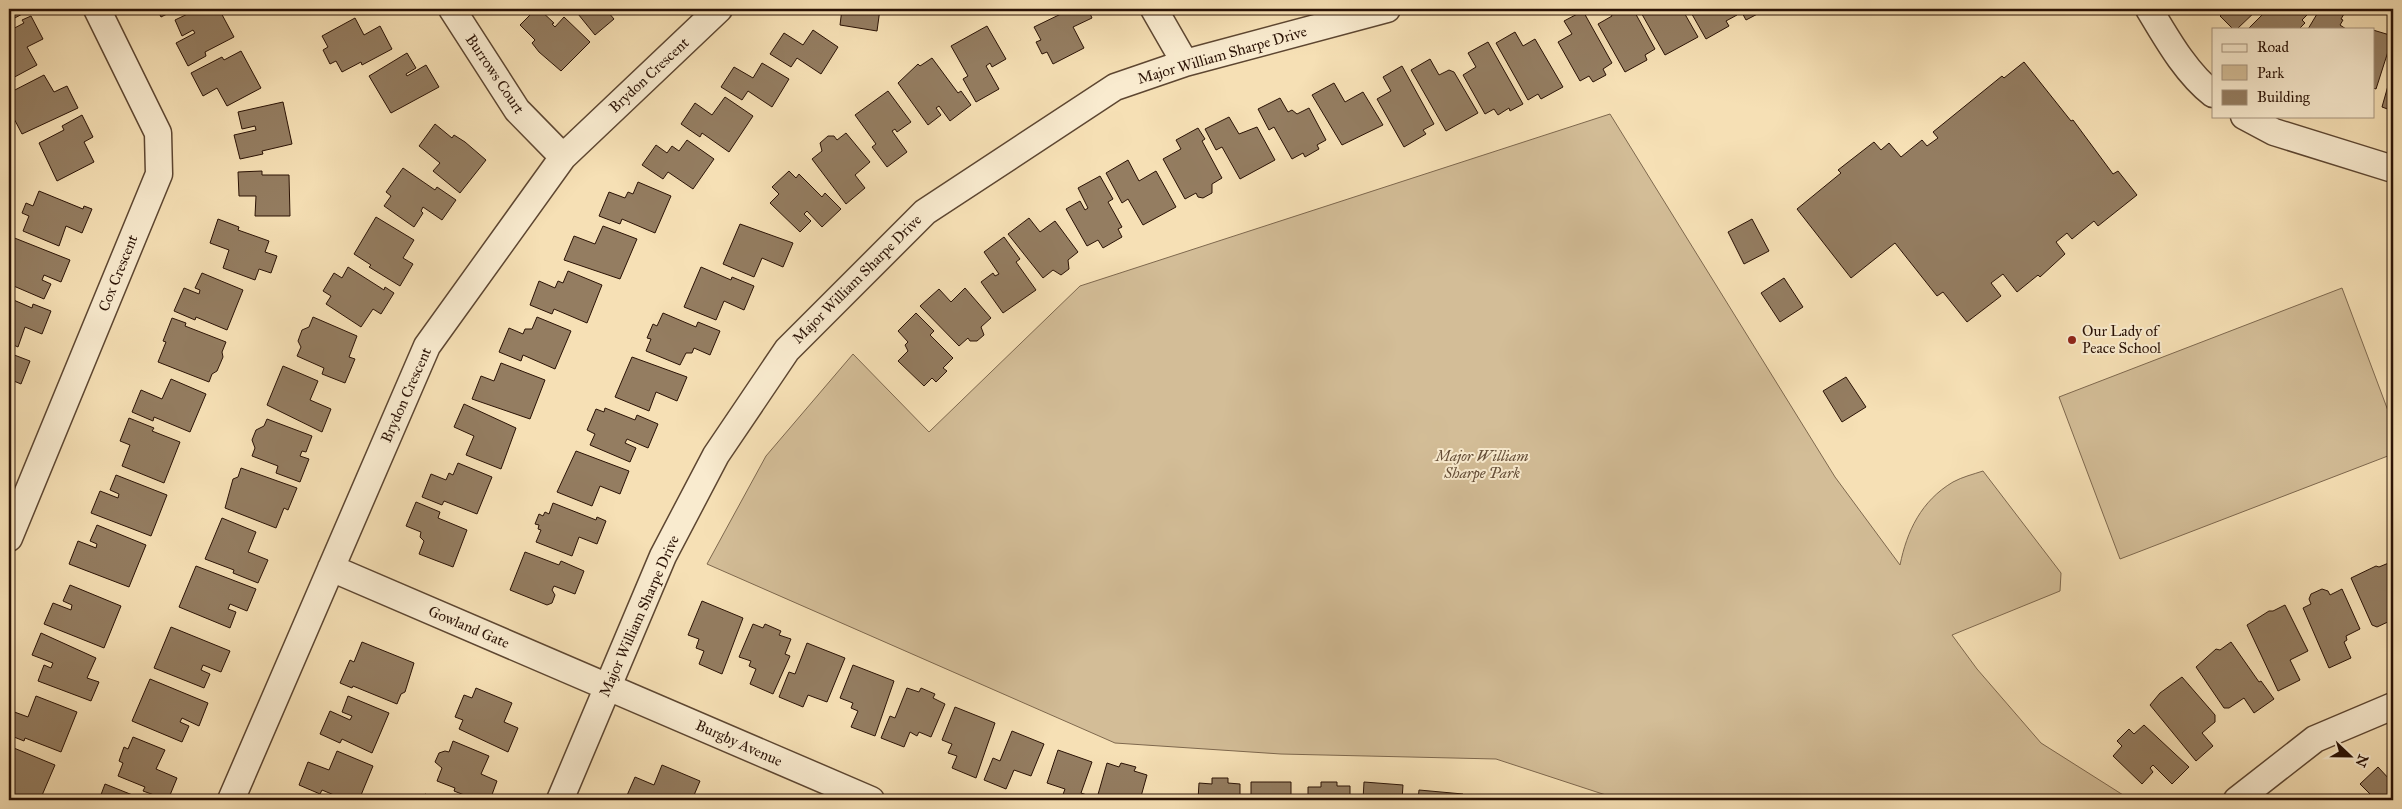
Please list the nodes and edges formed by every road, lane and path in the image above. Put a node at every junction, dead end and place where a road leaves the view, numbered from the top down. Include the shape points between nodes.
1 (97, 9) edge
2 (452, 9) edge
3 (720, 9) edge
4 (1154, 9) edge
5 (1387, 9) edge
6 (2149, 9) edge
7 (1184, 63) junction
8 (2212, 93) edge
9 (2248, 118) edge
10 (563, 157) junction
11 (2393, 169) edge
12 (9, 538) edge
13 (330, 568) junction
14 (608, 686) junction
15 (2393, 706) edge
16 (231, 800) edge
17 (560, 800) edge
18 (871, 800) edge
19 (2237, 800) edge

1 - 12 street, Cox Crescent via 158,133 159,174
2 - 10 street, Burrows Court via 517,110
3 - 10 street, Brydon Crescent
4 - 7 street
5 - 7 street, Major William Sharpe Drive
6 - 8 street via 2173,47
7 - 14 street, Major William Sharpe Drive via 1115,88 925,212 787,350 716,455 663,556
9 - 11 street via 2274,132
10 - 13 street, Brydon Crescent via 427,346
13 - 14 street, Gowland Gate
13 - 16 street, Brydon Crescent
14 - 17 street, Major William Sharpe Drive
14 - 18 street, Burgby Avenue
15 - 19 street via 2315,740

